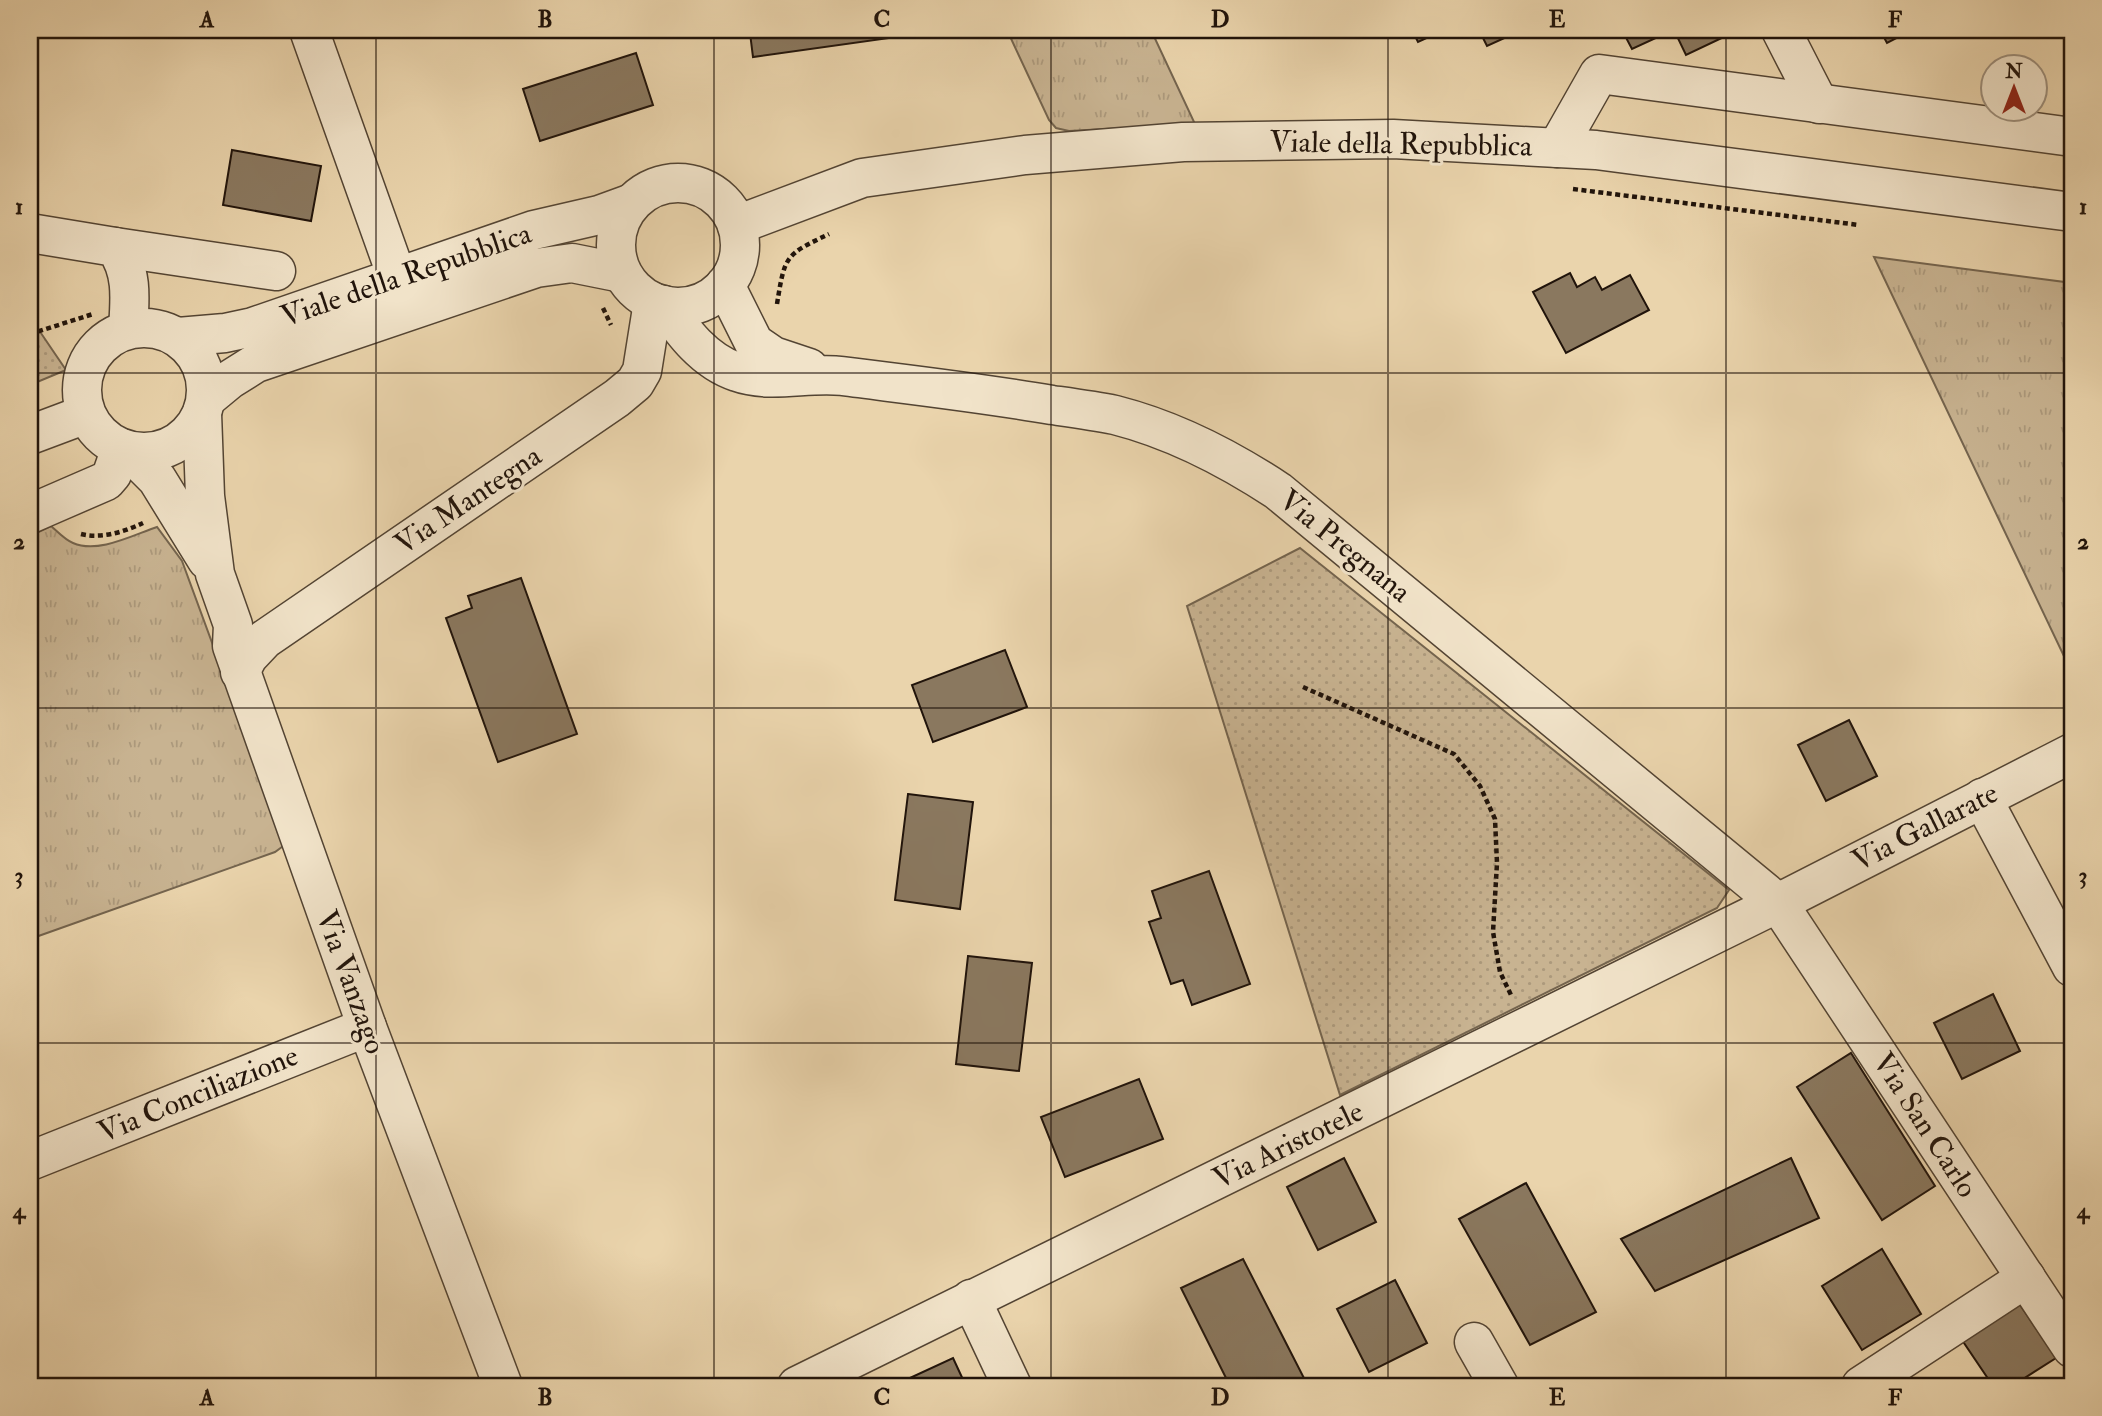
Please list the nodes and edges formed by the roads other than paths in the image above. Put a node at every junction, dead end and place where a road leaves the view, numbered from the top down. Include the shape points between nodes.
1 (309, 30) edge
2 (1781, 30) edge
3 (1819, 104) junction
4 (2072, 137) edge
5 (1558, 148) junction
6 (632, 203) junction
7 (2072, 212) edge
8 (737, 225) junction
9 (30, 233) edge
10 (116, 247) junction
11 (276, 271) dead end
12 (397, 277) junction
13 (725, 285) junction
14 (612, 287) junction
15 (658, 303) junction
16 (129, 315) junction
17 (178, 337) junction
18 (824, 374) junction
19 (204, 406) junction
20 (86, 414) junction
21 (30, 435) edge
22 (125, 449) junction
23 (41, 510) edge
24 (215, 573) junction
25 (249, 632) junction
26 (240, 672) joint
27 (2072, 753) edge
28 (1982, 798) junction
29 (1778, 903) junction
30 (2072, 967) edge
31 (367, 1027) junction
32 (30, 1161) edge
33 (2026, 1278) junction
34 (971, 1299) junction
35 (1474, 1342) dead end
36 (2072, 1348) edge
37 (503, 1386) edge
38 (797, 1386) edge
39 (1012, 1386) edge
40 (1499, 1386) edge
41 (1861, 1386) edge

1 - 12 street
2 - 3 street
3 - 4 street
3 - 5 street via 1598,74
5 - 7 street, Viale della Repubblica
5 - 8 street, Viale della Repubblica via 1393,139 1183,142 1051,153 862,178
6 - 8 street via 669,183 691,184 711,192 727,206
6 - 12 street, Viale della Repubblica via 534,230
6 - 14 street via 616,236
8 - 13 street via 736,267
9 - 10 street
10 - 11 street
10 - 16 street via 128,271
12 - 17 street, Viale della Repubblica via 253,327
13 - 15 street via 697,304
13 - 18 street, Via Pregnana via 754,343 773,356
14 - 15 street via 630,285
14 - 19 street, Viale della Repubblica via 572,263 536,268 256,363 229,380
15 - 18 street, Via Pregnana via 684,334 715,361 738,373 778,377
15 - 25 street, Via Mantegna via 642,371 617,398
16 - 17 street
16 - 20 street via 88,362 81,393
17 - 19 street via 201,364 206,384
18 - 29 street, Via Pregnana via 1115,415 1230,460 1278,491
19 - 22 street via 195,426 166,449
19 - 24 street via 205,496
20 - 21 street
20 - 22 street via 96,431
22 - 23 street via 106,481
22 - 24 street via 157,479
24 - 25 street
25 - 26 street, Via Mantegna via 248,657
26 - 31 street, Via Vanzago
27 - 28 street, Via Gallarate
28 - 29 street, Via Gallarate
28 - 30 street
29 - 33 street, Via San Carlo
29 - 34 street, Via Aristotele
31 - 32 street, Via Conciliazione
31 - 37 street, Via Vanzago
33 - 36 street, Via San Carlo
33 - 41 street
34 - 38 street, Via Aristotele
34 - 39 street
35 - 40 street

